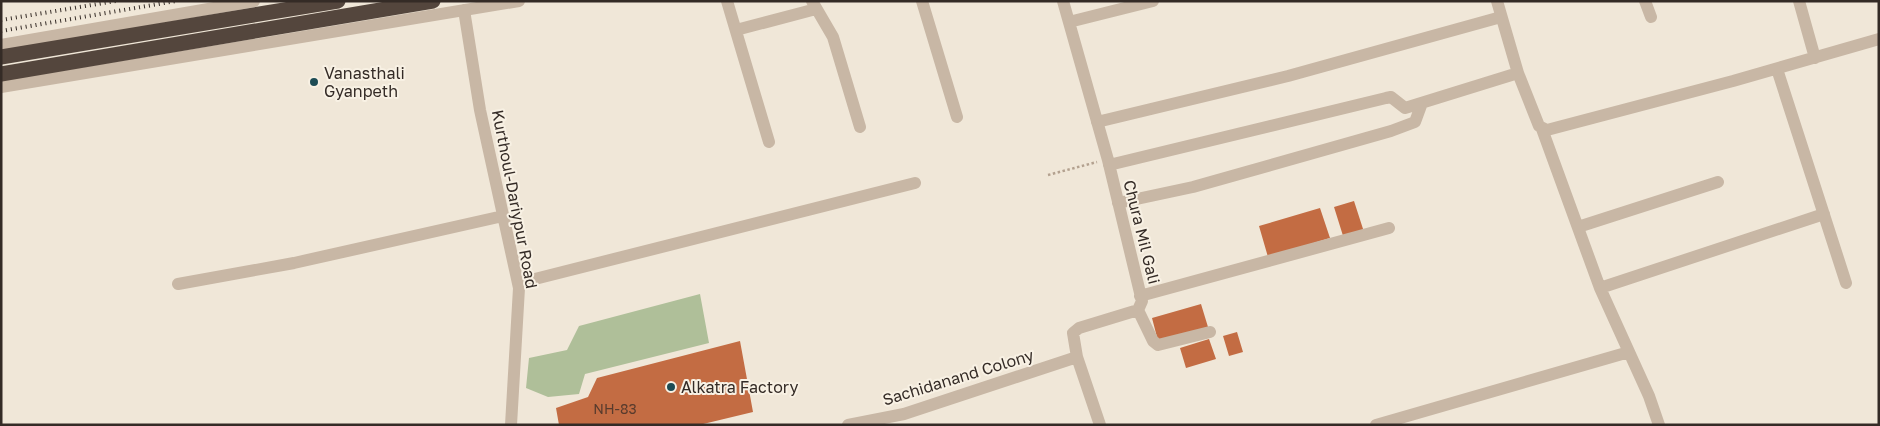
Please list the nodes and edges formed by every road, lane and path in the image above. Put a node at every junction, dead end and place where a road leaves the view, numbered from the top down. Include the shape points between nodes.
1 (254, 1) edge
2 (338, 1) edge
3 (370, 1) edge
4 (433, 1) edge
5 (520, 1) edge
6 (727, 1) edge
7 (922, 1) edge
8 (1063, 1) edge
9 (1154, 1) edge
10 (1497, 1) edge
11 (1645, 1) edge
12 (1798, 1) edge
13 (213, 5) edge
14 (814, 5) edge
15 (464, 10) junction
16 (1501, 17) junction
17 (1651, 17) dead end
18 (1069, 22) junction
19 (374, 25) junction
20 (736, 30) junction
21 (1879, 39) edge
22 (1, 45) edge
23 (1, 57) edge
24 (1815, 58) junction
25 (1777, 69) junction
26 (1, 74) edge
27 (1518, 74) junction
28 (1, 87) edge
29 (1422, 103) junction
30 (957, 117) dead end
31 (1097, 122) junction
32 (860, 127) dead end
33 (1542, 129) junction
34 (769, 142) dead end
35 (1108, 162) junction
36 (1048, 175) dead end
37 (1718, 182) dead end
38 (915, 183) dead end
39 (1118, 203) junction
40 (1824, 214) junction
41 (504, 216) junction
42 (1578, 227) junction
43 (1389, 228) dead end
44 (518, 283) junction
45 (1846, 283) dead end
46 (178, 284) dead end
47 (1600, 288) junction
48 (1140, 296) junction
49 (1138, 310) junction
50 (1210, 332) dead end
51 (1629, 352) junction
52 (1077, 357) junction
53 (511, 425) edge
54 (848, 425) edge
55 (1100, 425) edge
56 (1376, 425) edge
57 (1659, 425) edge

1 - 13 street
2 - 23 highway
3 - 19 street
4 - 26 highway, bridge
5 - 15 street
6 - 20 street
7 - 30 street
8 - 18 street, Chura Mil Gali
9 - 18 street
10 - 16 street
11 - 17 street
12 - 24 street
13 - 22 street
14 - 20 street
14 - 32 street via 833,37
15 - 19 street
15 - 41 street, Kurthoul-Dariypur Road via 480,110
16 - 27 street
16 - 31 street via 1288,76
18 - 31 street, Chura Mil Gali
19 - 28 street
20 - 34 street
21 - 24 street
24 - 25 street
25 - 33 street via 1554,129
25 - 40 street
27 - 29 street
27 - 33 street
29 - 35 street via 1405,108 1391,97
29 - 39 street via 1415,122 1391,130 1193,187
31 - 35 street, Chura Mil Gali
33 - 42 street
35 - 36 path
35 - 39 street, Chura Mil Gali
37 - 42 street
38 - 44 street
39 - 48 street, Chura Mil Gali
40 - 45 street
40 - 47 street
41 - 44 street, Kurthoul-Dariypur Road
41 - 46 street via 294,263
42 - 47 street
43 - 48 street
44 - 53 street, Kurthoul-Dariypur Road
47 - 51 street
48 - 49 street, Chura Mil Gali via 1142,305
49 - 50 street via 1158,345
49 - 52 street via 1075,330 1072,337
51 - 56 street
51 - 57 street
52 - 54 street, Sachidanand Colony via 904,414
52 - 55 street

